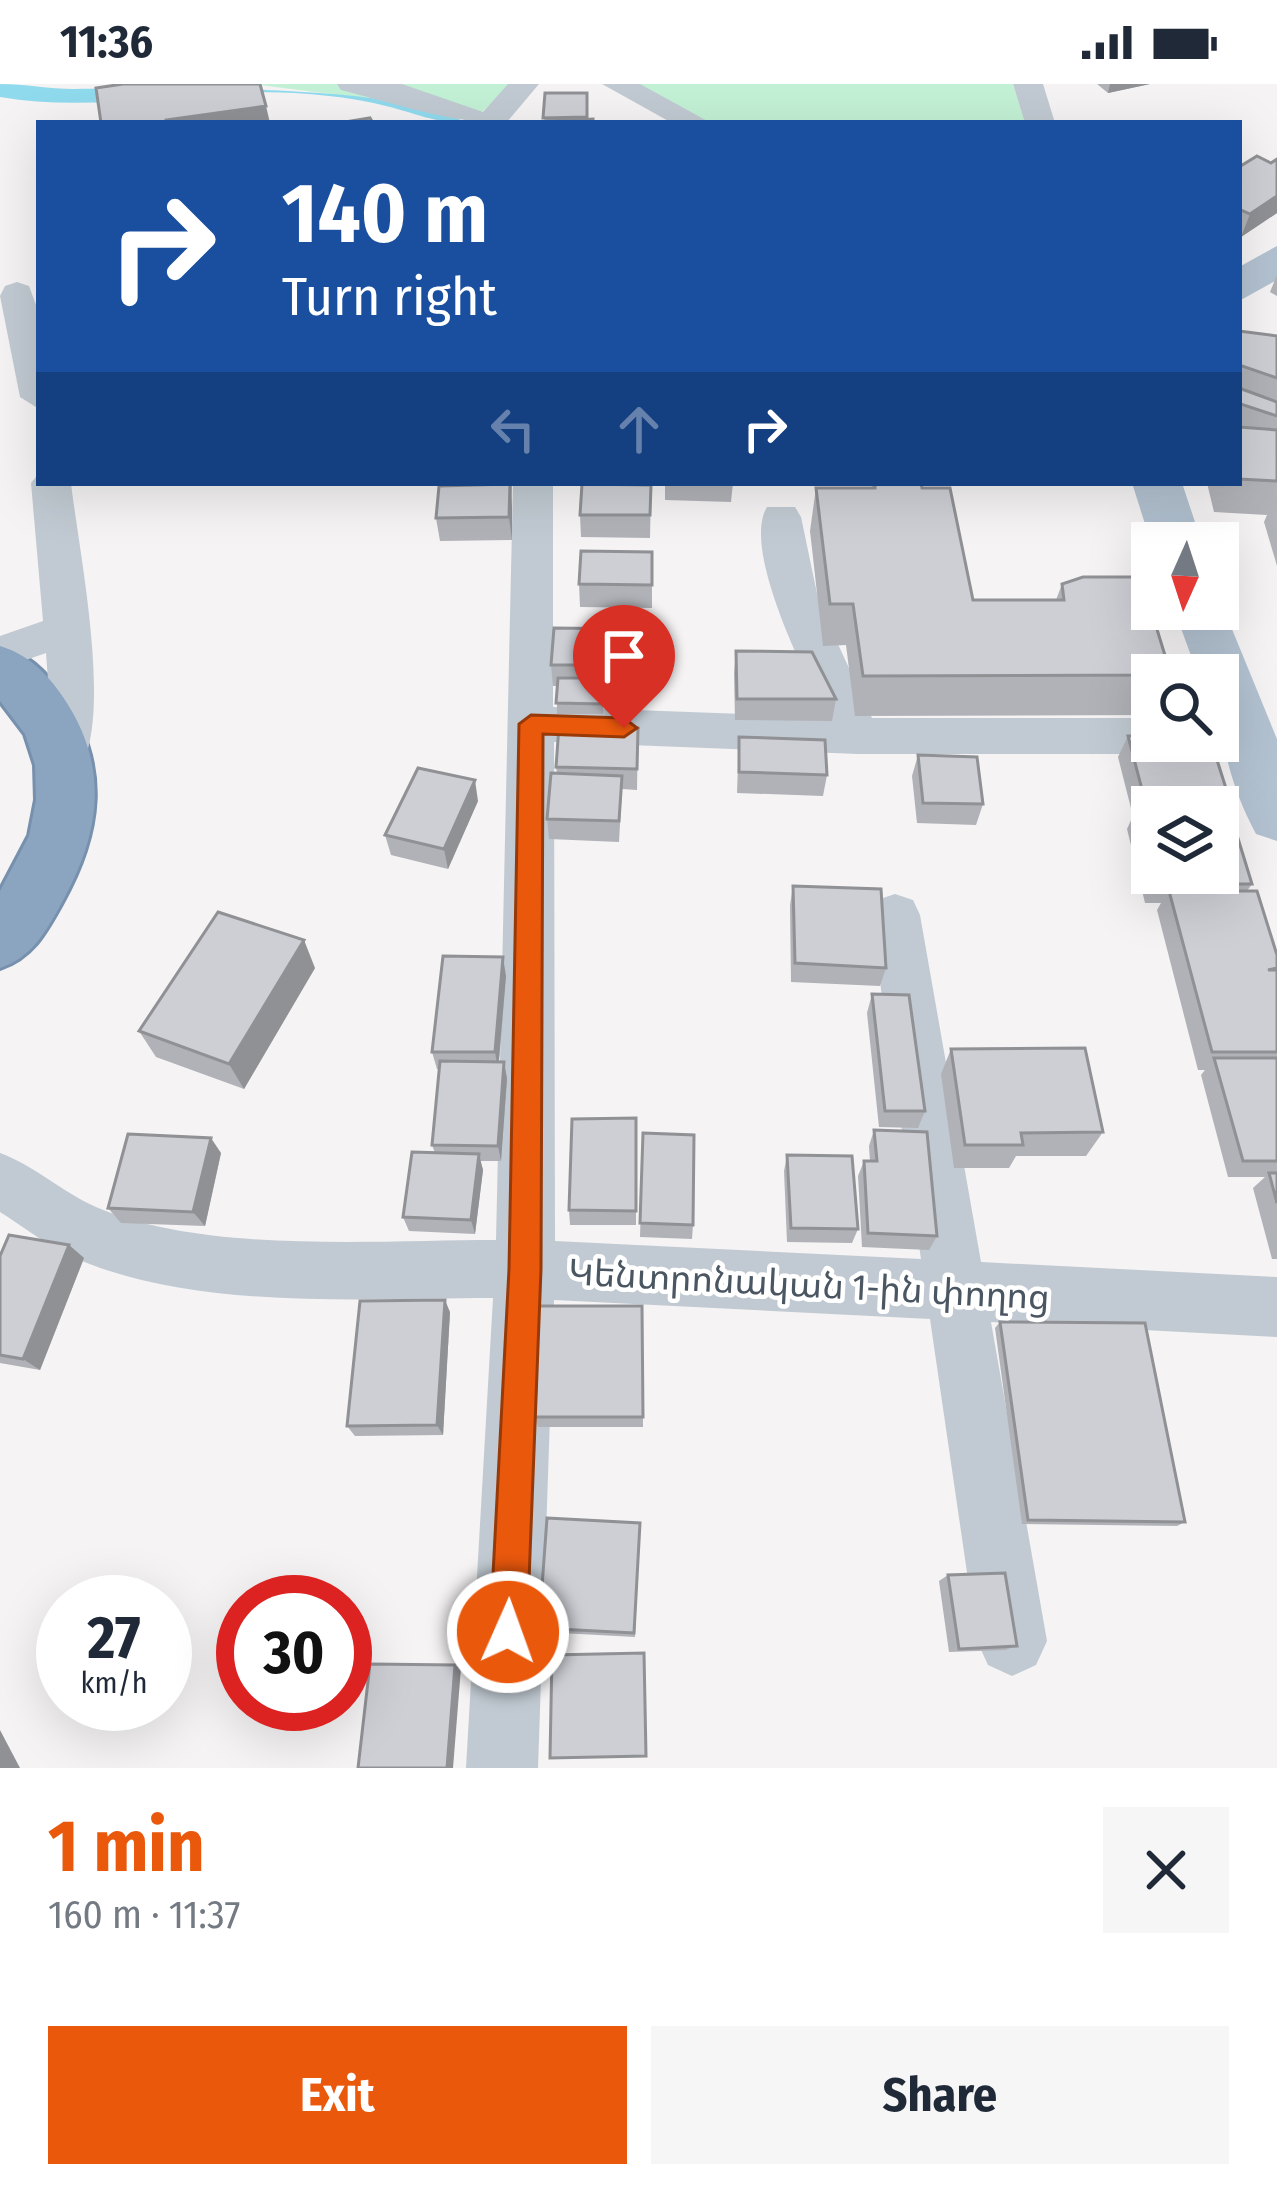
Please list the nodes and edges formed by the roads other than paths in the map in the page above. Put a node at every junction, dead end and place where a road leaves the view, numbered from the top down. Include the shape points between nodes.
1 (352, 84) edge
2 (524, 84) edge
3 (617, 84) edge
4 (1028, 84) edge
5 (479, 120) edge
6 (491, 120) edge
7 (690, 120) edge
8 (1039, 120) edge
9 (1277, 259) edge
10 (1242, 286) edge
11 (17, 293) dead end
12 (36, 383) edge
13 (51, 486) edge
14 (533, 486) edge
15 (1158, 486) edge
16 (781, 517) dead end
17 (1169, 522) edge
18 (69, 628) junction
19 (0, 653) edge
20 (0, 667) edge
21 (0, 704) edge
22 (531, 724) junction
23 (858, 736) junction
24 (1131, 736) edge
25 (1239, 748) edge
26 (65, 754) junction
27 (1277, 817) edge
28 (0, 888) edge
29 (895, 915) dead end
30 (0, 940) edge
31 (0, 1180) edge
32 (525, 1269) junction
33 (959, 1291) junction
34 (1277, 1307) edge
35 (1012, 1641) edge
36 (502, 1768) edge

1 - 5 street
2 - 6 street
3 - 7 street
4 - 8 street
9 - 10 main road
11 - 12 street
13 - 18 street
14 - 22 street
15 - 17 main road
16 - 23 street via 784,567 802,623
18 - 19 street
18 - 26 street via 73,706
20 - 26 highway via 46,709
21 - 28 highway via 28,743 35,781 25,854
22 - 23 street
22 - 32 street
23 - 24 street
25 - 27 main road
26 - 30 highway via 65,825 31,904
29 - 33 street
31 - 32 street, Կենտրոնական 1-ին փողոց via 83,1232 180,1259 298,1269
32 - 33 street, Կենտրոնական 1-ին փողոց
32 - 36 street
33 - 34 street, Կենտրոնական 1-ին փողոց
33 - 35 street

